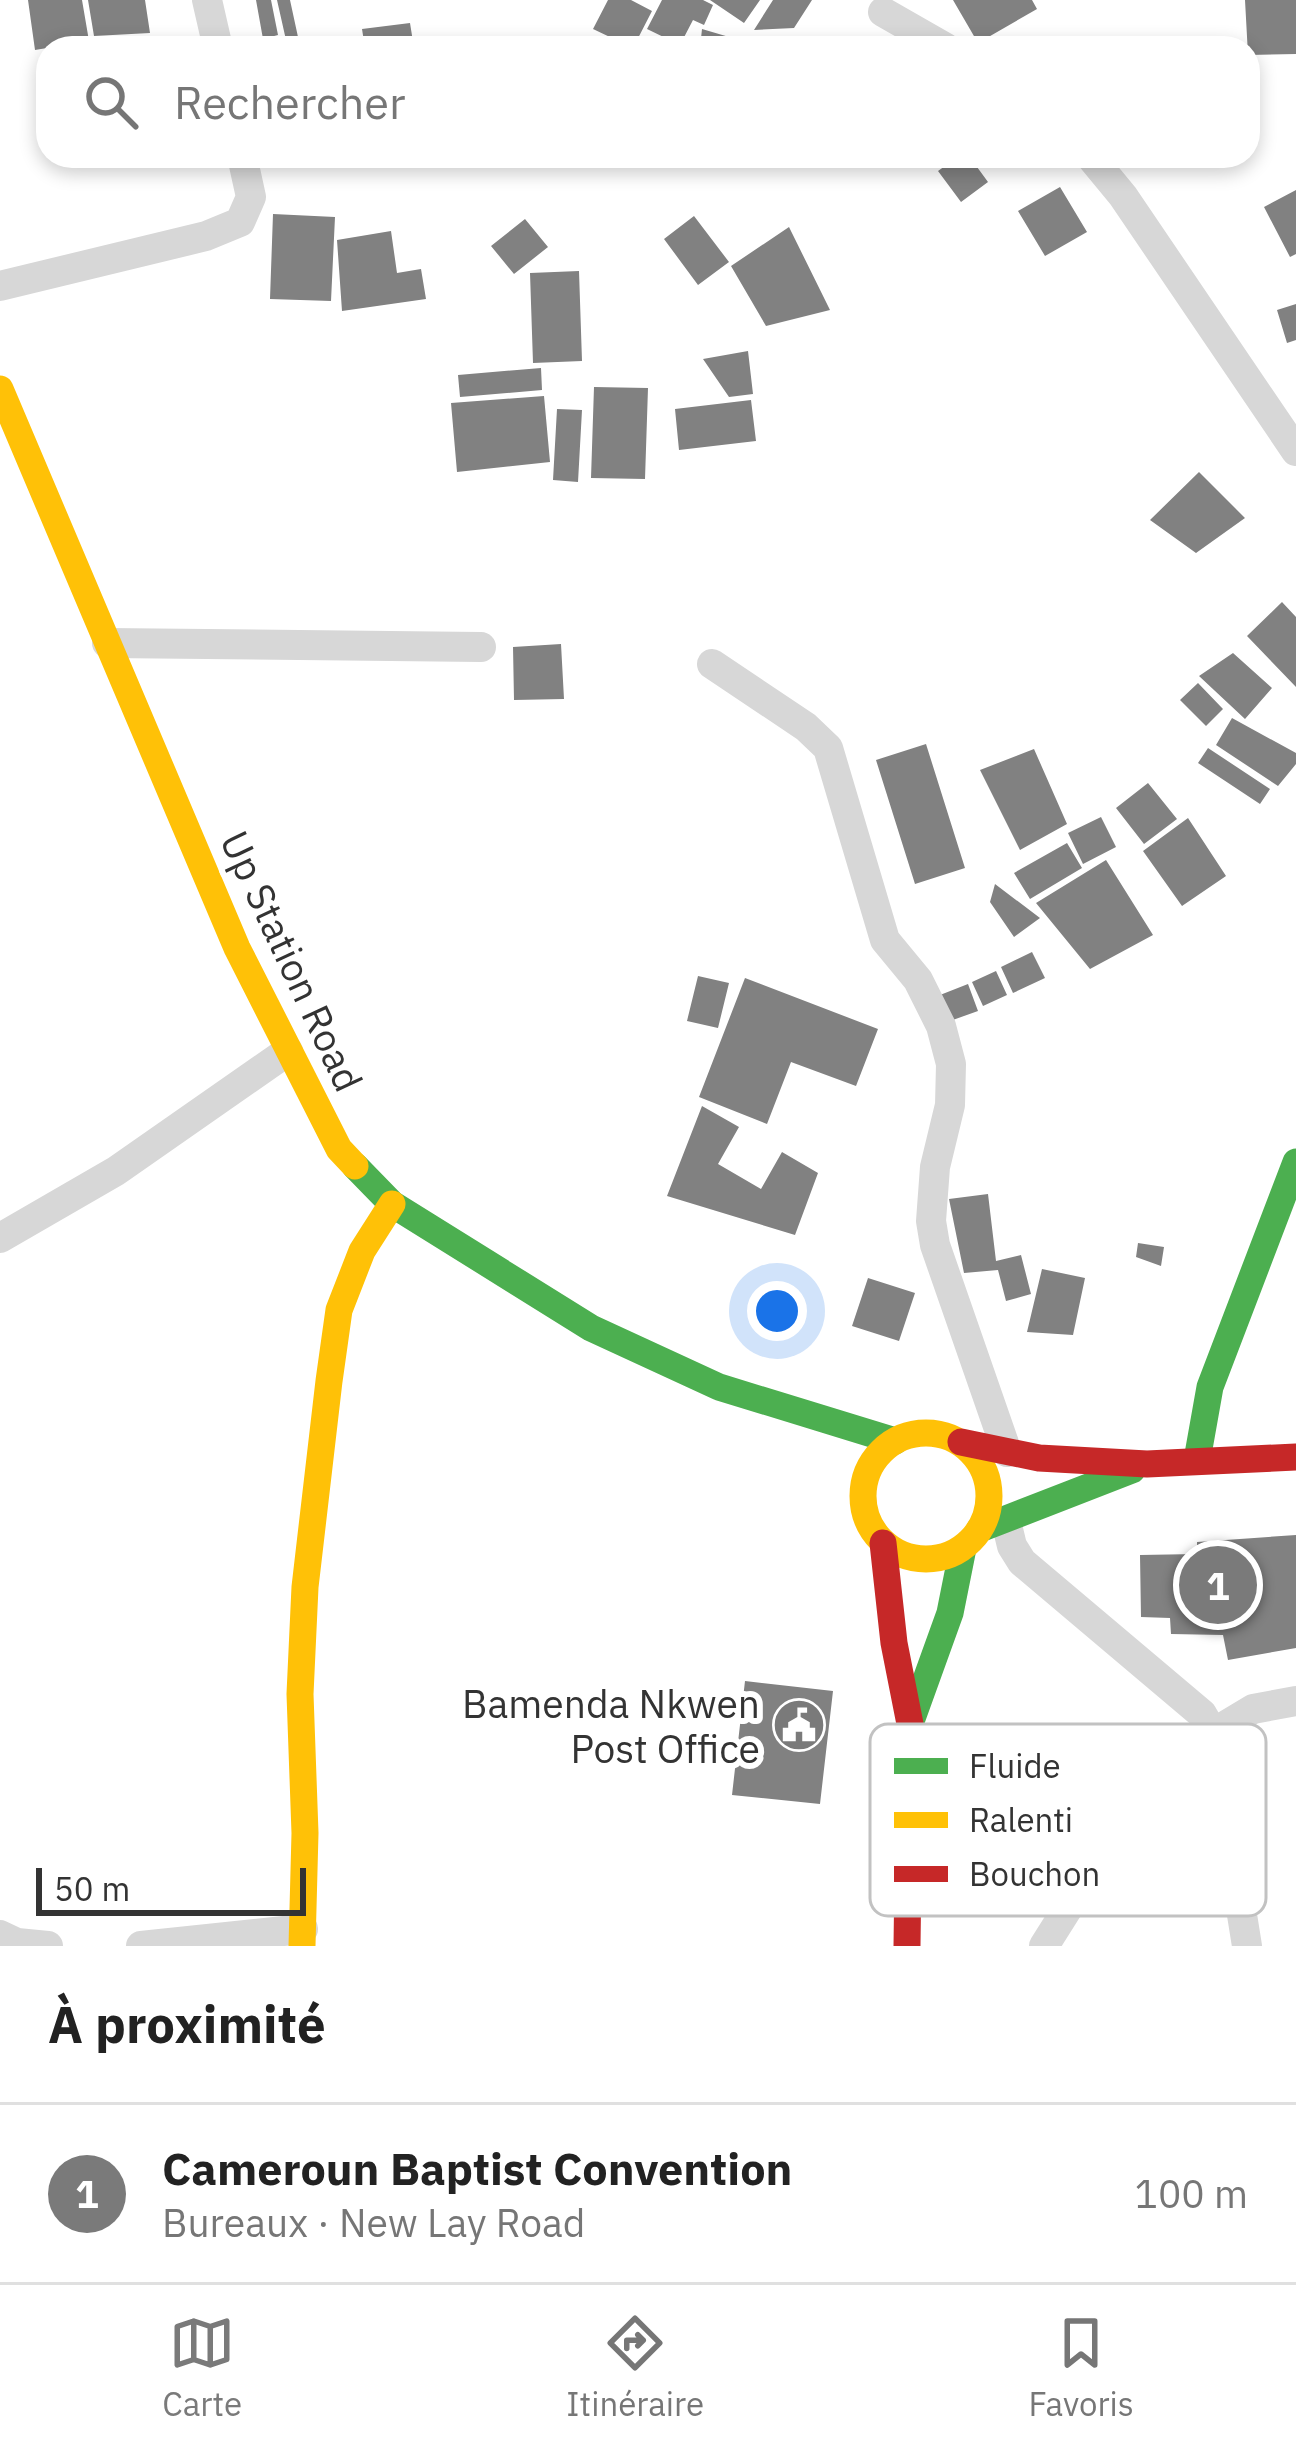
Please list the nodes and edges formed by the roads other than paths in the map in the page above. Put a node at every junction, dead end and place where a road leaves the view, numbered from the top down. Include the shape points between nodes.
1 (207, 0) edge
2 (883, 12) dead end
3 (215, 36) edge
4 (925, 36) edge
5 (245, 168) edge
6 (1100, 168) edge
7 (0, 286) edge
8 (0, 389) edge
9 (1296, 452) edge
10 (107, 643) junction
11 (481, 646) dead end
12 (712, 664) dead end
13 (288, 1051) junction
14 (1296, 1162) edge
15 (392, 1204) junction
16 (0, 1238) edge
17 (718, 1388) junction
18 (790, 1438) dead end
19 (895, 1441) junction
20 (961, 1442) junction
21 (1007, 1451) junction
22 (1296, 1457) edge
23 (1197, 1460) junction
24 (1147, 1464) junction
25 (831, 1472) dead end
26 (983, 1533) junction
27 (878, 1536) junction
28 (1296, 1701) edge
29 (910, 1724) joint
30 (1208, 1724) edge
31 (1228, 1724) edge
32 (907, 1916) edge
33 (1062, 1916) edge
34 (1242, 1916) edge
35 (0, 1935) edge
36 (303, 1938) edge
37 (48, 1946) edge
38 (141, 1946) edge
39 (907, 1946) edge
40 (1044, 1946) edge
41 (1247, 1946) edge

1 - 3 street
2 - 4 street
5 - 7 street via 251,196 240,221
6 - 9 street
8 - 10 main road, Up Station Road
10 - 11 street
10 - 13 main road, Up Station Road
12 - 21 street via 828,748 885,940 941,1026 950,1105 931,1221
13 - 15 main road, Up Station Road via 339,1149
13 - 16 street via 116,1171
14 - 23 main road via 1210,1387
15 - 17 main road, Up Station Road via 591,1328
15 - 36 main road via 339,1310 329,1382 305,1587
17 - 18 main road
17 - 19 main road
19 - 20 main road via 916,1433
19 - 27 main road via 865,1480 863,1505
20 - 21 main road
20 - 26 main road via 989,1482
21 - 24 main road
22 - 23 main road
23 - 24 main road
24 - 26 main road
25 - 27 main road
26 - 27 main road via 939,1558 913,1558
26 - 29 main road
26 - 30 street via 1012,1546 1053,1593
27 - 29 main road
28 - 31 street via 1253,1709
32 - 39 main road
33 - 40 street
34 - 41 street
35 - 37 street
36 - 38 street

